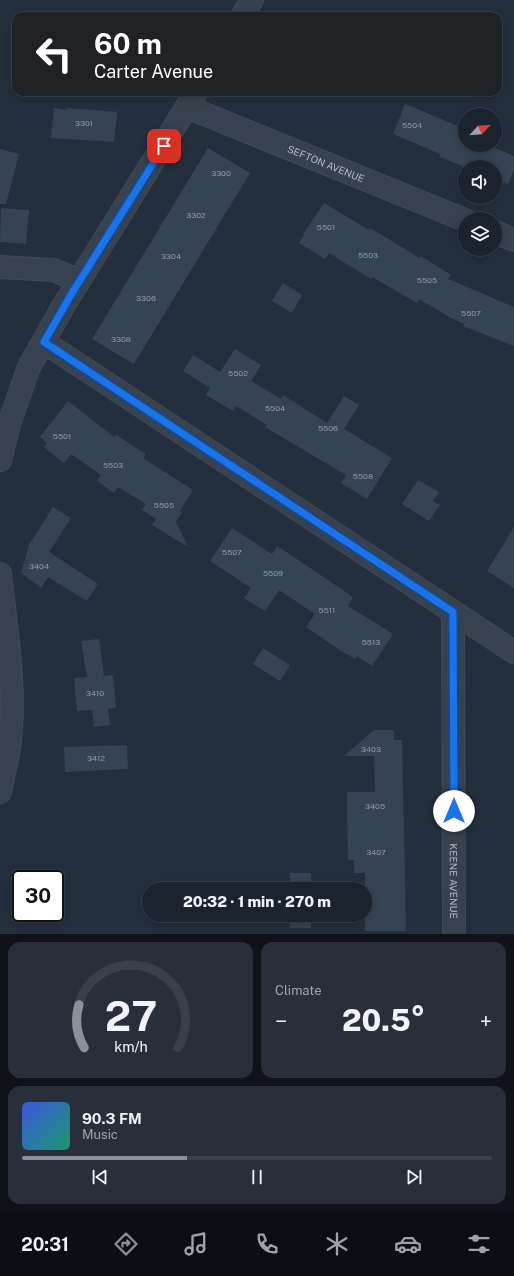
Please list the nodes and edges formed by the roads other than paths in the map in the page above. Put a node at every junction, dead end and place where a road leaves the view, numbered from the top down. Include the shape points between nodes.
1 (252, 0) edge
2 (244, 12) edge
3 (192, 99) edge
4 (458, 217) edge
5 (502, 235) edge
6 (514, 240) edge
7 (0, 267) edge
8 (79, 281) junction
9 (44, 342) junction
10 (29, 367) junction
11 (0, 400) edge
12 (0, 460) edge
13 (0, 574) edge
14 (453, 612) junction
15 (3, 623) edge
16 (514, 652) edge
17 (0, 792) edge
18 (454, 934) edge

1 - 2 street
3 - 4 street, SEFTON AVENUE
3 - 8 street
5 - 6 street
7 - 8 street via 54,270
8 - 9 street
9 - 10 street
9 - 14 street
10 - 11 street
10 - 12 street via 9,424
13 - 15 street
14 - 16 street
14 - 18 street, KEENE AVENUE
15 - 17 street via 10,667 11,717 9,746

